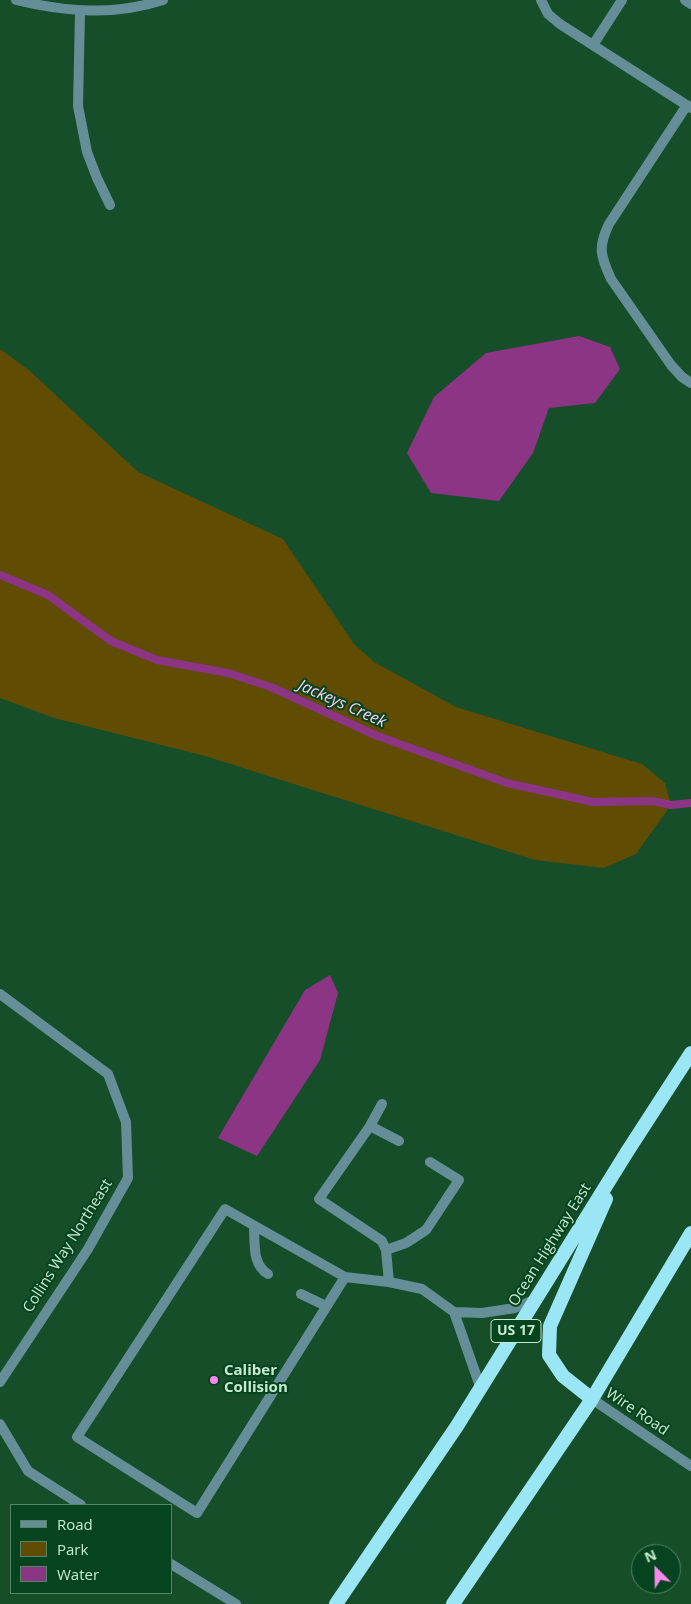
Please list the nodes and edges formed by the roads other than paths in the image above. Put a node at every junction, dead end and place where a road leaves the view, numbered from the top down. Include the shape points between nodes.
1 (16, 0) edge
2 (163, 0) edge
3 (541, 0) edge
4 (622, 0) edge
5 (685, 0) edge
6 (691, 4) edge
7 (80, 12) junction
8 (593, 46) junction
9 (689, 106) edge
10 (110, 205) dead end
11 (691, 383) edge
12 (0, 994) edge
13 (691, 1053) edge
14 (382, 1104) dead end
15 (370, 1126) junction
16 (399, 1141) dead end
17 (627, 1152) junction
18 (430, 1162) dead end
19 (254, 1226) junction
20 (691, 1233) edge
21 (386, 1250) junction
22 (268, 1274) dead end
23 (345, 1277) junction
24 (389, 1282) junction
25 (301, 1294) dead end
26 (536, 1299) junction
27 (326, 1306) junction
28 (454, 1312) junction
29 (0, 1382) edge
30 (481, 1389) junction
31 (592, 1399) junction
32 (0, 1424) edge
33 (691, 1466) edge
34 (79, 1504) edge
35 (172, 1565) edge
36 (236, 1604) edge
37 (336, 1604) edge
38 (453, 1604) edge

1 - 7 street
2 - 7 street via 113,11
3 - 8 street via 548,14
4 - 8 street
5 - 6 street
7 - 10 street via 78,106 87,152
8 - 9 street
9 - 11 street via 601,240 603,260 611,278 671,365
12 - 29 street, Collins Way Northeast via 108,1074 126,1122 128,1178 88,1249
13 - 17 highway, Ocean Highway East / US 17
14 - 15 street
15 - 16 street
15 - 21 street via 319,1199 382,1241
17 - 26 highway, Ocean Highway East / US 17
17 - 31 highway via 550,1326 549,1355 562,1376
18 - 21 street via 459,1180 426,1230 406,1243
19 - 22 street via 256,1258
19 - 23 street
19 - 27 street via 225,1209 77,1437 197,1513
20 - 31 highway
21 - 24 street
23 - 24 street
23 - 27 street
24 - 28 street via 422,1289
25 - 27 street
26 - 28 street via 515,1308 482,1313
26 - 30 highway, Ocean Highway East / US 17
28 - 30 street
30 - 37 highway, Ocean Highway East / US 17
31 - 33 street, Wire Road
31 - 38 highway
32 - 34 street via 28,1471
35 - 36 street

